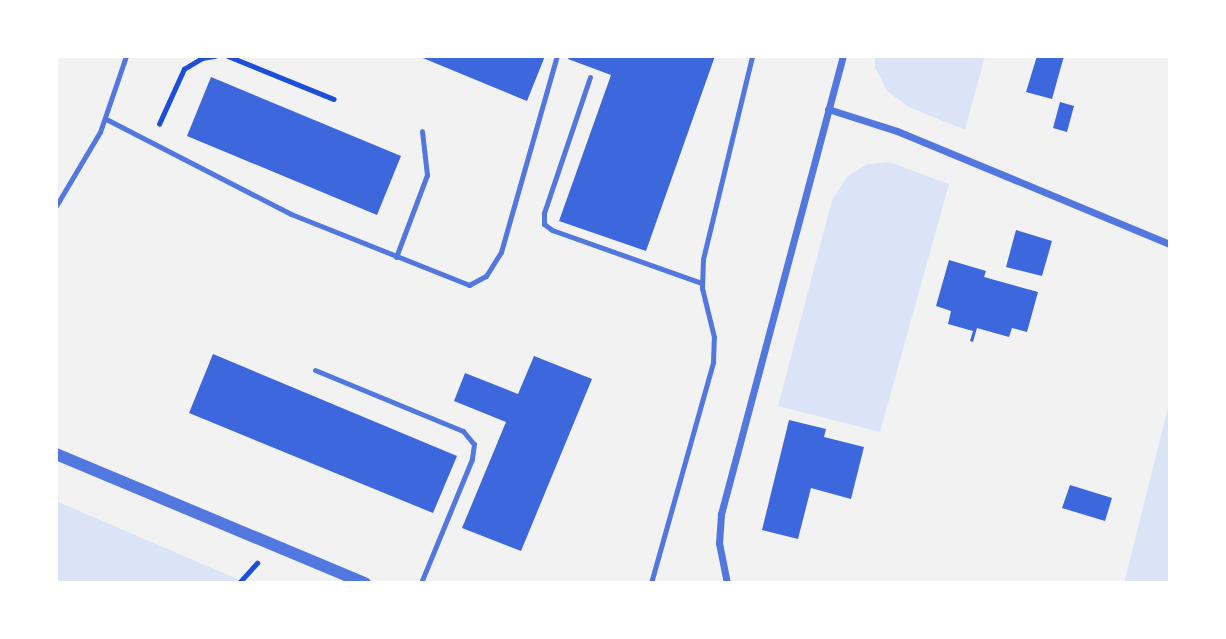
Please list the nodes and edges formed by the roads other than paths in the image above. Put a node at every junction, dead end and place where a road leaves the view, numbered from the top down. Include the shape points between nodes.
1 (126, 56) edge
2 (557, 56) edge
3 (752, 56) edge
4 (842, 56) edge
5 (590, 77) dead end
6 (828, 109) junction
7 (106, 119) junction
8 (422, 131) dead end
9 (56, 206) edge
10 (1170, 244) edge
11 (396, 257) junction
12 (702, 283) junction
13 (315, 370) dead end
14 (56, 454) edge
15 (365, 583) edge
16 (421, 583) edge
17 (651, 583) edge
18 (727, 583) edge

1 - 7 lane
2 - 11 lane via 506,238 486,276 475,285 462,284
3 - 12 lane via 703,260
4 - 6 street
5 - 12 lane via 544,224
6 - 10 street via 897,131
6 - 18 street via 720,514 719,543
7 - 9 lane
7 - 11 lane via 275,206
8 - 11 lane via 427,175
12 - 17 lane via 714,337 713,362
13 - 16 lane via 463,431 474,444
14 - 15 street

